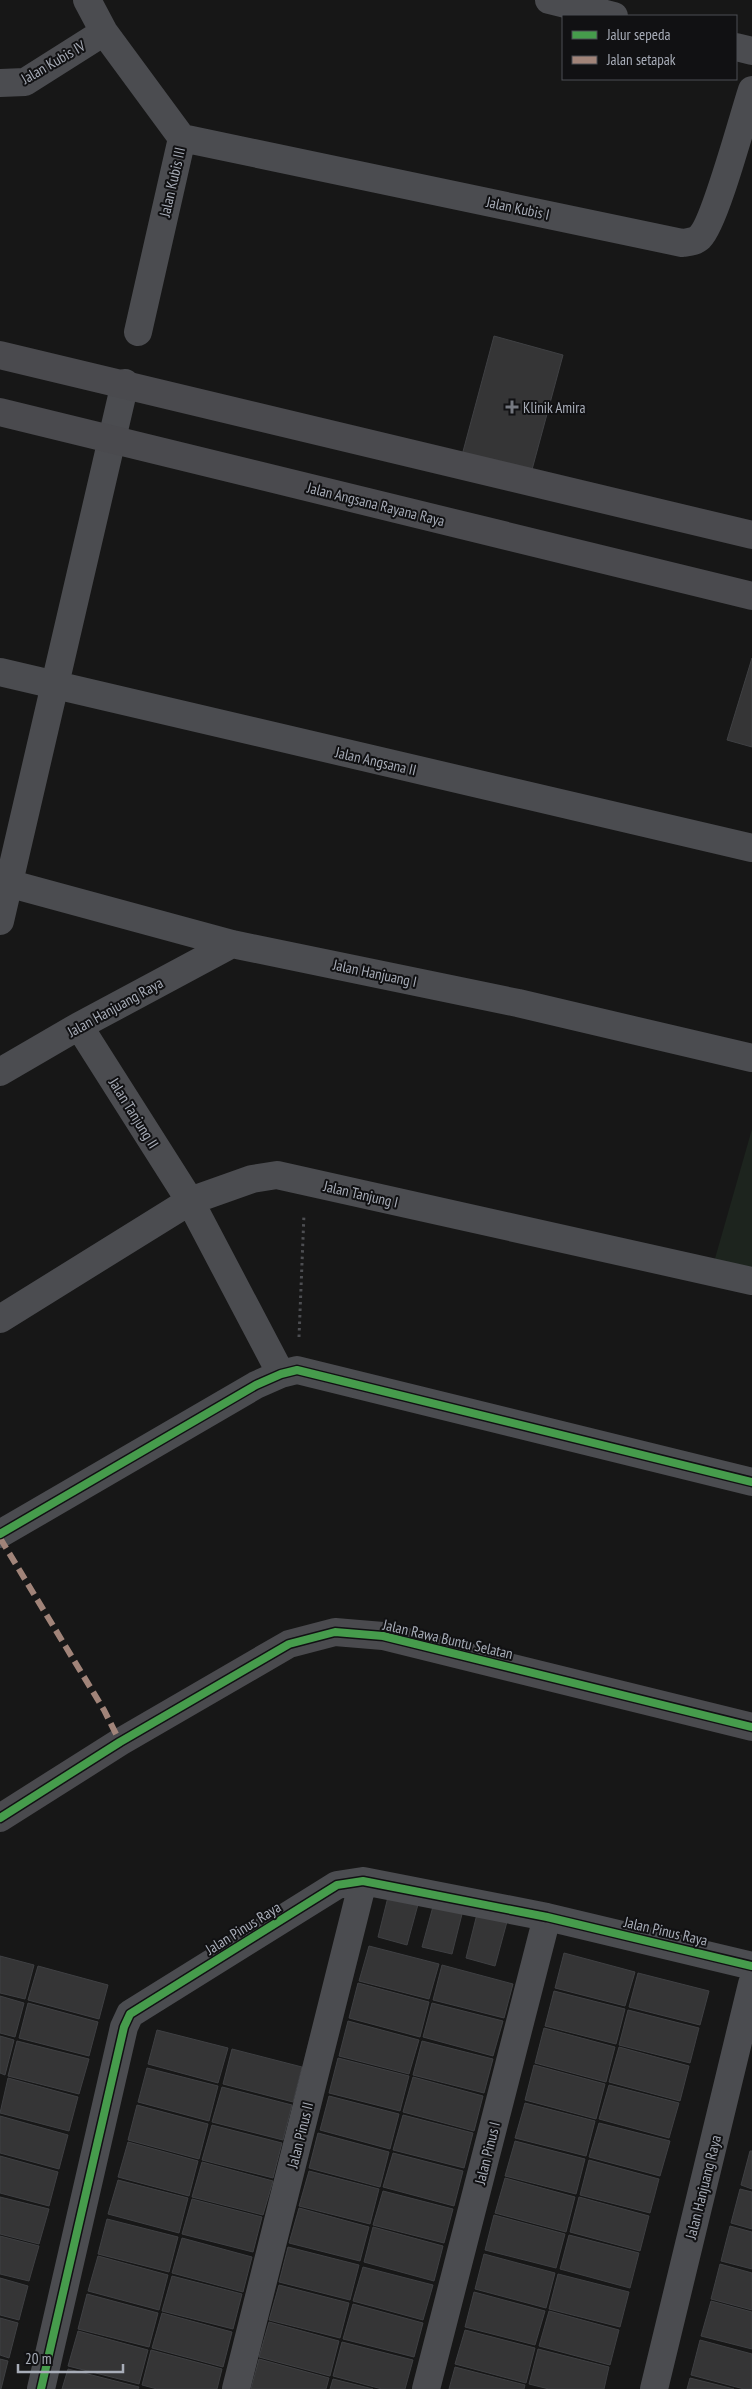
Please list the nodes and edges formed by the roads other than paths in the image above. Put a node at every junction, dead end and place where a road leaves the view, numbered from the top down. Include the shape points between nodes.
1 (87, 0) edge
2 (549, 0) edge
3 (610, 15) edge
4 (104, 32) junction
5 (737, 47) edge
6 (752, 51) edge
7 (0, 83) edge
8 (752, 90) edge
9 (182, 138) junction
10 (138, 332) dead end
11 (0, 355) edge
12 (126, 383) junction
13 (0, 412) edge
14 (112, 438) junction
15 (752, 535) edge
16 (752, 596) edge
17 (0, 672) edge
18 (53, 686) junction
19 (752, 848) edge
20 (4, 882) edge
21 (0, 921) edge
22 (232, 944) junction
23 (79, 1026) junction
24 (752, 1058) edge
25 (0, 1072) edge
26 (190, 1201) junction
27 (752, 1282) edge
28 (0, 1319) edge
29 (289, 1372) junction
30 (752, 1482) edge
31 (0, 1534) edge
32 (752, 1727) edge
33 (0, 1818) edge
34 (363, 1881) junction
35 (547, 1917) junction
36 (752, 1966) edge
37 (752, 1984) edge
38 (41, 2389) edge
39 (236, 2389) edge
40 (426, 2389) edge
41 (654, 2389) edge

1 - 4 street, Jalan Kubis III
2 - 3 street
4 - 7 street, Jalan Kubis IV via 25,82
4 - 9 street, Jalan Kubis III
5 - 6 street
8 - 9 street, Jalan Kubis I via 712,214 701,236 695,241 682,243
9 - 10 street, Jalan Kubis III
11 - 12 street
12 - 14 street
12 - 15 street
13 - 14 street, Jalan Angsana Rayana Raya
14 - 16 street, Jalan Angsana Rayana Raya
14 - 18 street
17 - 18 street, Jalan Angsana II
18 - 19 street, Jalan Angsana II
18 - 20 street
20 - 21 street
20 - 22 street, Jalan Hanjuang I
22 - 23 street, Jalan Hanjuang Raya
22 - 24 street, Jalan Hanjuang I via 518,1003
23 - 25 street, Jalan Hanjuang Raya
23 - 26 street, Jalan Tanjung II
26 - 27 street, Jalan Tanjung I via 252,1179 277,1176
26 - 28 street, Jalan Tanjung I
26 - 29 street, Jalan Tanjung II
29 - 30 street
29 - 31 street via 256,1385
32 - 33 street, Jalan Rawa Buntu Selatan via 382,1636 335,1632 289,1644 120,1742
34 - 35 street, Jalan Pinus Raya
34 - 38 street, Jalan Pinus Raya via 337,1885 130,2014 124,2027
34 - 39 street, Jalan Pinus II
35 - 36 street, Jalan Pinus Raya
35 - 40 street, Jalan Pinus I
37 - 41 street, Jalan Hanjuang Raya

